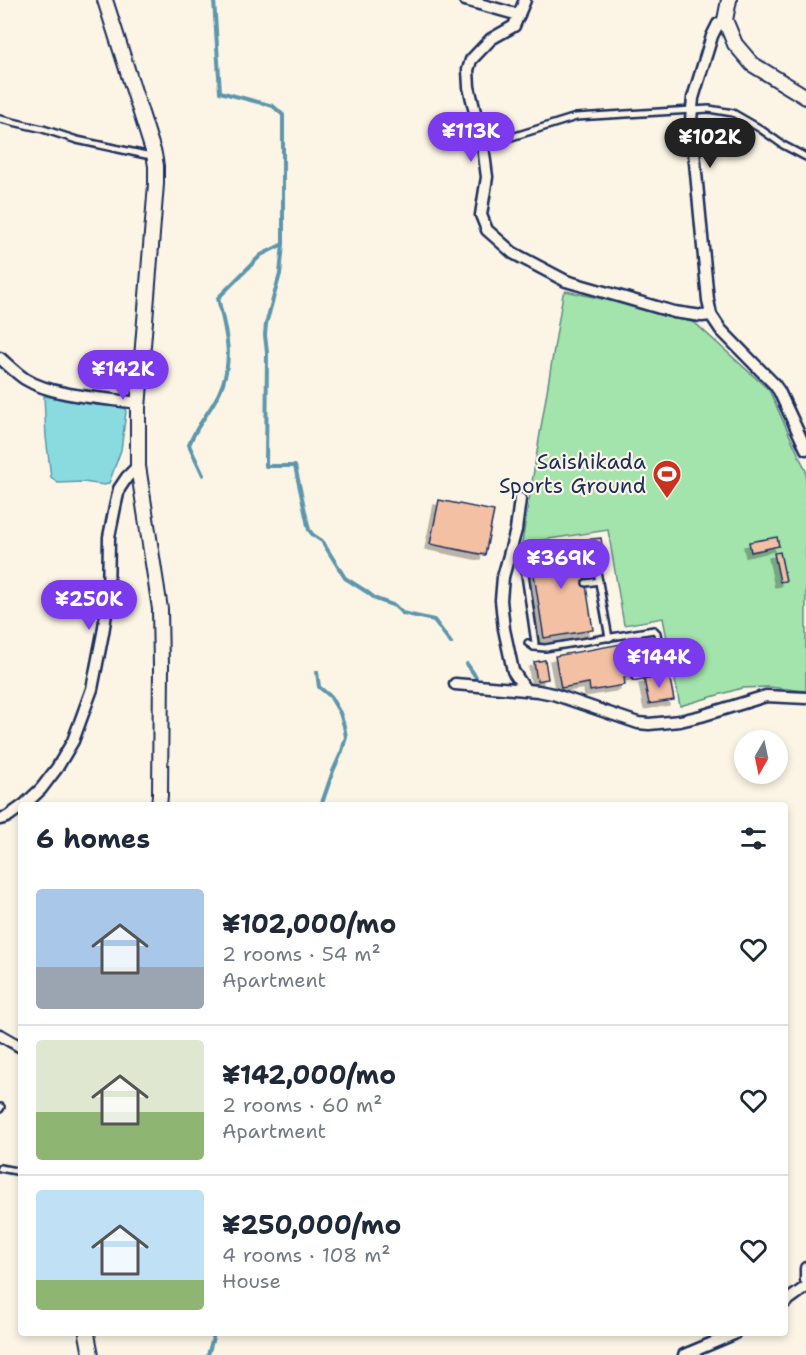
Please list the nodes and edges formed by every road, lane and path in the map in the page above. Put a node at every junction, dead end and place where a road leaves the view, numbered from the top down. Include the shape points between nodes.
1 (105, 0) edge
2 (465, 0) edge
3 (525, 0) edge
4 (729, 0) edge
5 (519, 15) junction
6 (726, 20) junction
7 (806, 97) edge
8 (692, 110) junction
9 (0, 119) edge
10 (483, 146) junction
11 (154, 154) junction
12 (806, 157) edge
13 (711, 315) junction
14 (0, 358) edge
15 (139, 403) junction
16 (806, 449) edge
17 (138, 466) junction
18 (520, 500) dead end
19 (595, 560) dead end
20 (524, 561) dead end
21 (599, 581) junction
22 (586, 583) dead end
23 (609, 638) junction
24 (528, 643) dead end
25 (534, 647) junction
26 (635, 677) dead end
27 (454, 684) dead end
28 (525, 689) junction
29 (806, 698) edge
30 (26, 802) edge
31 (159, 802) edge
32 (18, 809) edge
33 (0, 819) edge
34 (0, 1035) edge
35 (18, 1045) edge
36 (0, 1168) edge
37 (18, 1171) edge
38 (806, 1268) edge
39 (806, 1280) edge
40 (806, 1287) edge
41 (788, 1300) edge
42 (87, 1336) edge
43 (729, 1336) edge
44 (91, 1355) edge
45 (684, 1355) edge

1 - 11 street
2 - 5 street
3 - 5 street
4 - 6 street
5 - 10 street via 514,26 491,39 471,60 468,70
6 - 7 street via 735,44 752,64
6 - 8 street via 718,24 712,36
8 - 10 lane via 576,117
8 - 12 lane via 733,113
8 - 13 street
9 - 11 lane via 77,140
10 - 13 street via 487,177 481,215 487,230 513,253 566,281 674,312
11 - 15 street via 157,174
13 - 16 street via 779,391
14 - 15 street via 24,378 54,392
15 - 17 street
17 - 30 street via 119,489 115,507 104,633 92,689 73,741 41,789
17 - 31 street via 160,609
18 - 28 street via 501,600 513,671
19 - 21 lane
20 - 25 lane
21 - 22 lane
21 - 23 lane
23 - 25 lane
23 - 26 lane via 654,630 657,633 662,672
24 - 25 lane
27 - 28 street
28 - 29 street via 649,724 701,716 766,696
32 - 33 street
34 - 35 street
36 - 37 lane
38 - 39 street
40 - 41 street
42 - 44 street
43 - 45 street

